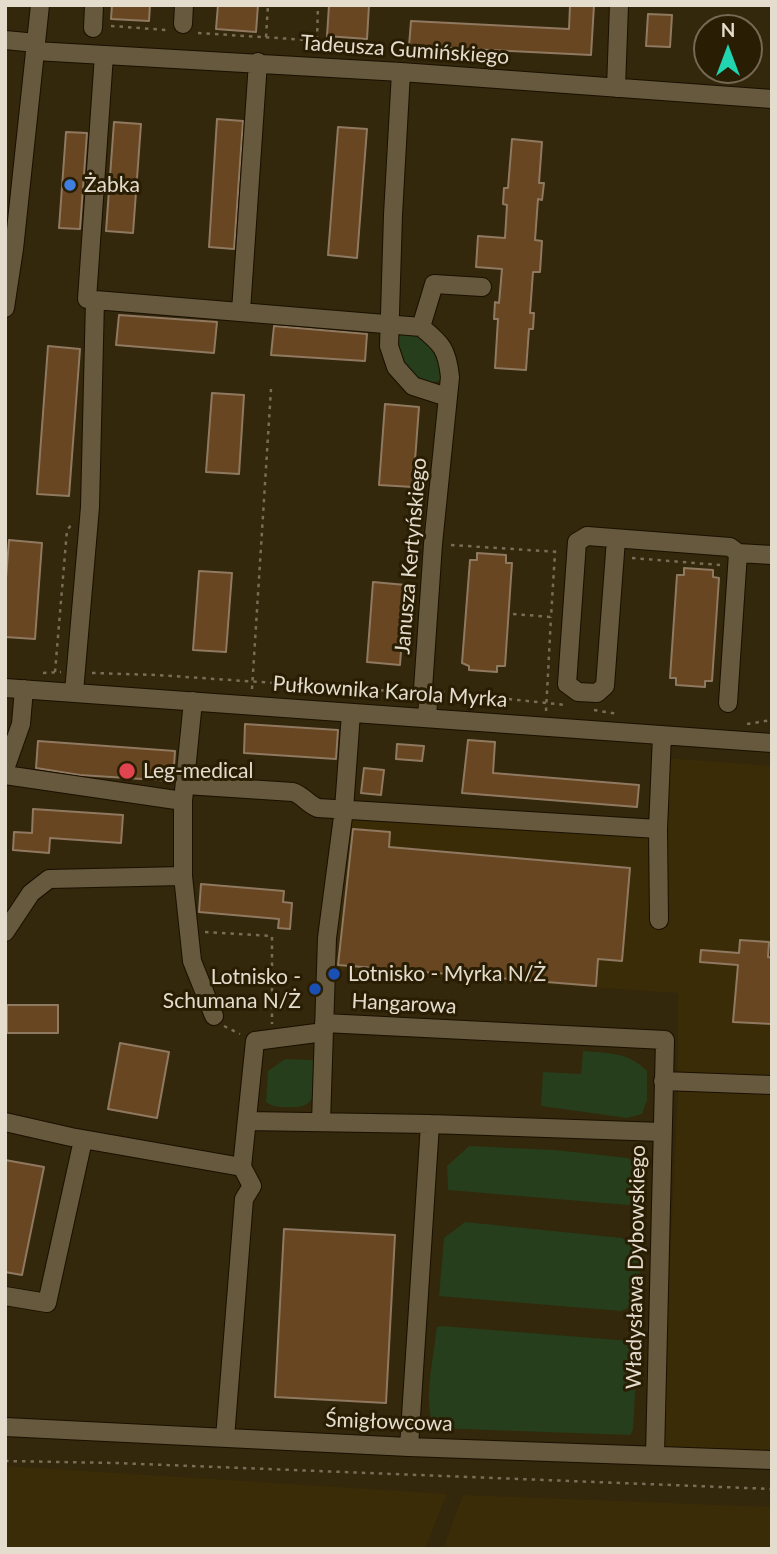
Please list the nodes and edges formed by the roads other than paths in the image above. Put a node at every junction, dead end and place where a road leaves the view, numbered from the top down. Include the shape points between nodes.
1 (40, 5) edge
2 (94, 5) edge
3 (184, 5) edge
4 (620, 5) edge
5 (93, 27) road end
6 (182, 29) road end
7 (5, 40) edge
8 (35, 47) junction
9 (104, 55) junction
10 (258, 62) junction
11 (401, 72) junction
12 (616, 88) junction
13 (772, 99) edge
14 (9, 257) edge
15 (482, 287) dead end
16 (95, 300) junction
17 (5, 308) edge
18 (242, 311) junction
19 (389, 323) junction
20 (421, 327) junction
21 (447, 397) junction
22 (616, 539) junction
23 (772, 555) edge
24 (737, 559) junction
25 (5, 688) edge
26 (24, 689) junction
27 (74, 692) junction
28 (193, 701) junction
29 (728, 704) dead end
30 (351, 713) junction
31 (427, 717) junction
32 (662, 735) junction
33 (772, 743) edge
34 (5, 769) edge
35 (5, 775) edge
36 (184, 793) junction
37 (344, 808) junction
38 (658, 829) junction
39 (183, 876) junction
40 (659, 920) dead end
41 (5, 932) edge
42 (214, 1016) road end
43 (324, 1028) junction
44 (663, 1081) junction
45 (772, 1085) edge
46 (247, 1121) junction
47 (5, 1122) edge
48 (321, 1122) junction
49 (430, 1124) junction
50 (662, 1132) junction
51 (83, 1140) junction
52 (242, 1167) junction
53 (5, 1296) edge
54 (5, 1427) edge
55 (225, 1438) junction
56 (409, 1447) junction
57 (655, 1455) junction
58 (772, 1460) edge

1 - 8 street
2 - 5 street
3 - 6 street
4 - 12 street
7 - 8 street, Tadeusza Gumińskiego
8 - 9 street, Tadeusza Gumińskiego
8 - 14 street
9 - 10 street, Tadeusza Gumińskiego
9 - 16 street via 87,299
10 - 11 street, Tadeusza Gumińskiego
10 - 18 street
11 - 12 street, Tadeusza Gumińskiego
11 - 19 street
12 - 13 street, Tadeusza Gumińskiego
14 - 17 street
15 - 20 street via 434,284
16 - 18 street
16 - 27 street via 90,507
18 - 19 street
19 - 20 street
19 - 21 street via 389,346 396,367 413,386
20 - 21 street, Janusza Kertyńskiego via 447,354
21 - 31 street, Janusza Kertyńskiego via 423,689
22 - 22 street via 605,686 597,693 578,692 567,684 577,542 587,536
22 - 24 street via 730,547
23 - 24 street
24 - 29 street
25 - 26 street, Pułkownika Karola Myrka
26 - 27 street, Pułkownika Karola Myrka
26 - 34 street via 21,724
27 - 28 street, Pułkownika Karola Myrka
28 - 30 street, Pułkownika Karola Myrka
28 - 36 street
30 - 31 street, Pułkownika Karola Myrka
30 - 37 street
31 - 32 street, Pułkownika Karola Myrka
32 - 33 street, Pułkownika Karola Myrka
32 - 38 street
35 - 36 street
36 - 37 street via 293,792 318,808
36 - 39 street
37 - 38 street
37 - 43 street via 327,938
38 - 40 street
39 - 41 street via 49,879 31,893
39 - 42 street via 192,961
43 - 44 street, Hangarowa via 665,1040
43 - 46 street via 256,1041
43 - 48 street
44 - 45 street
44 - 50 street, Władysława Dybowskiego
46 - 48 street
46 - 52 street
47 - 51 street
48 - 49 street
49 - 50 street
49 - 56 street
50 - 57 street, Władysława Dybowskiego
51 - 52 street
51 - 53 street via 47,1303
52 - 55 street via 252,1186 244,1199
54 - 55 street, Śmigłowcowa
55 - 56 street, Śmigłowcowa
56 - 57 street, Śmigłowcowa
57 - 58 street, Śmigłowcowa

